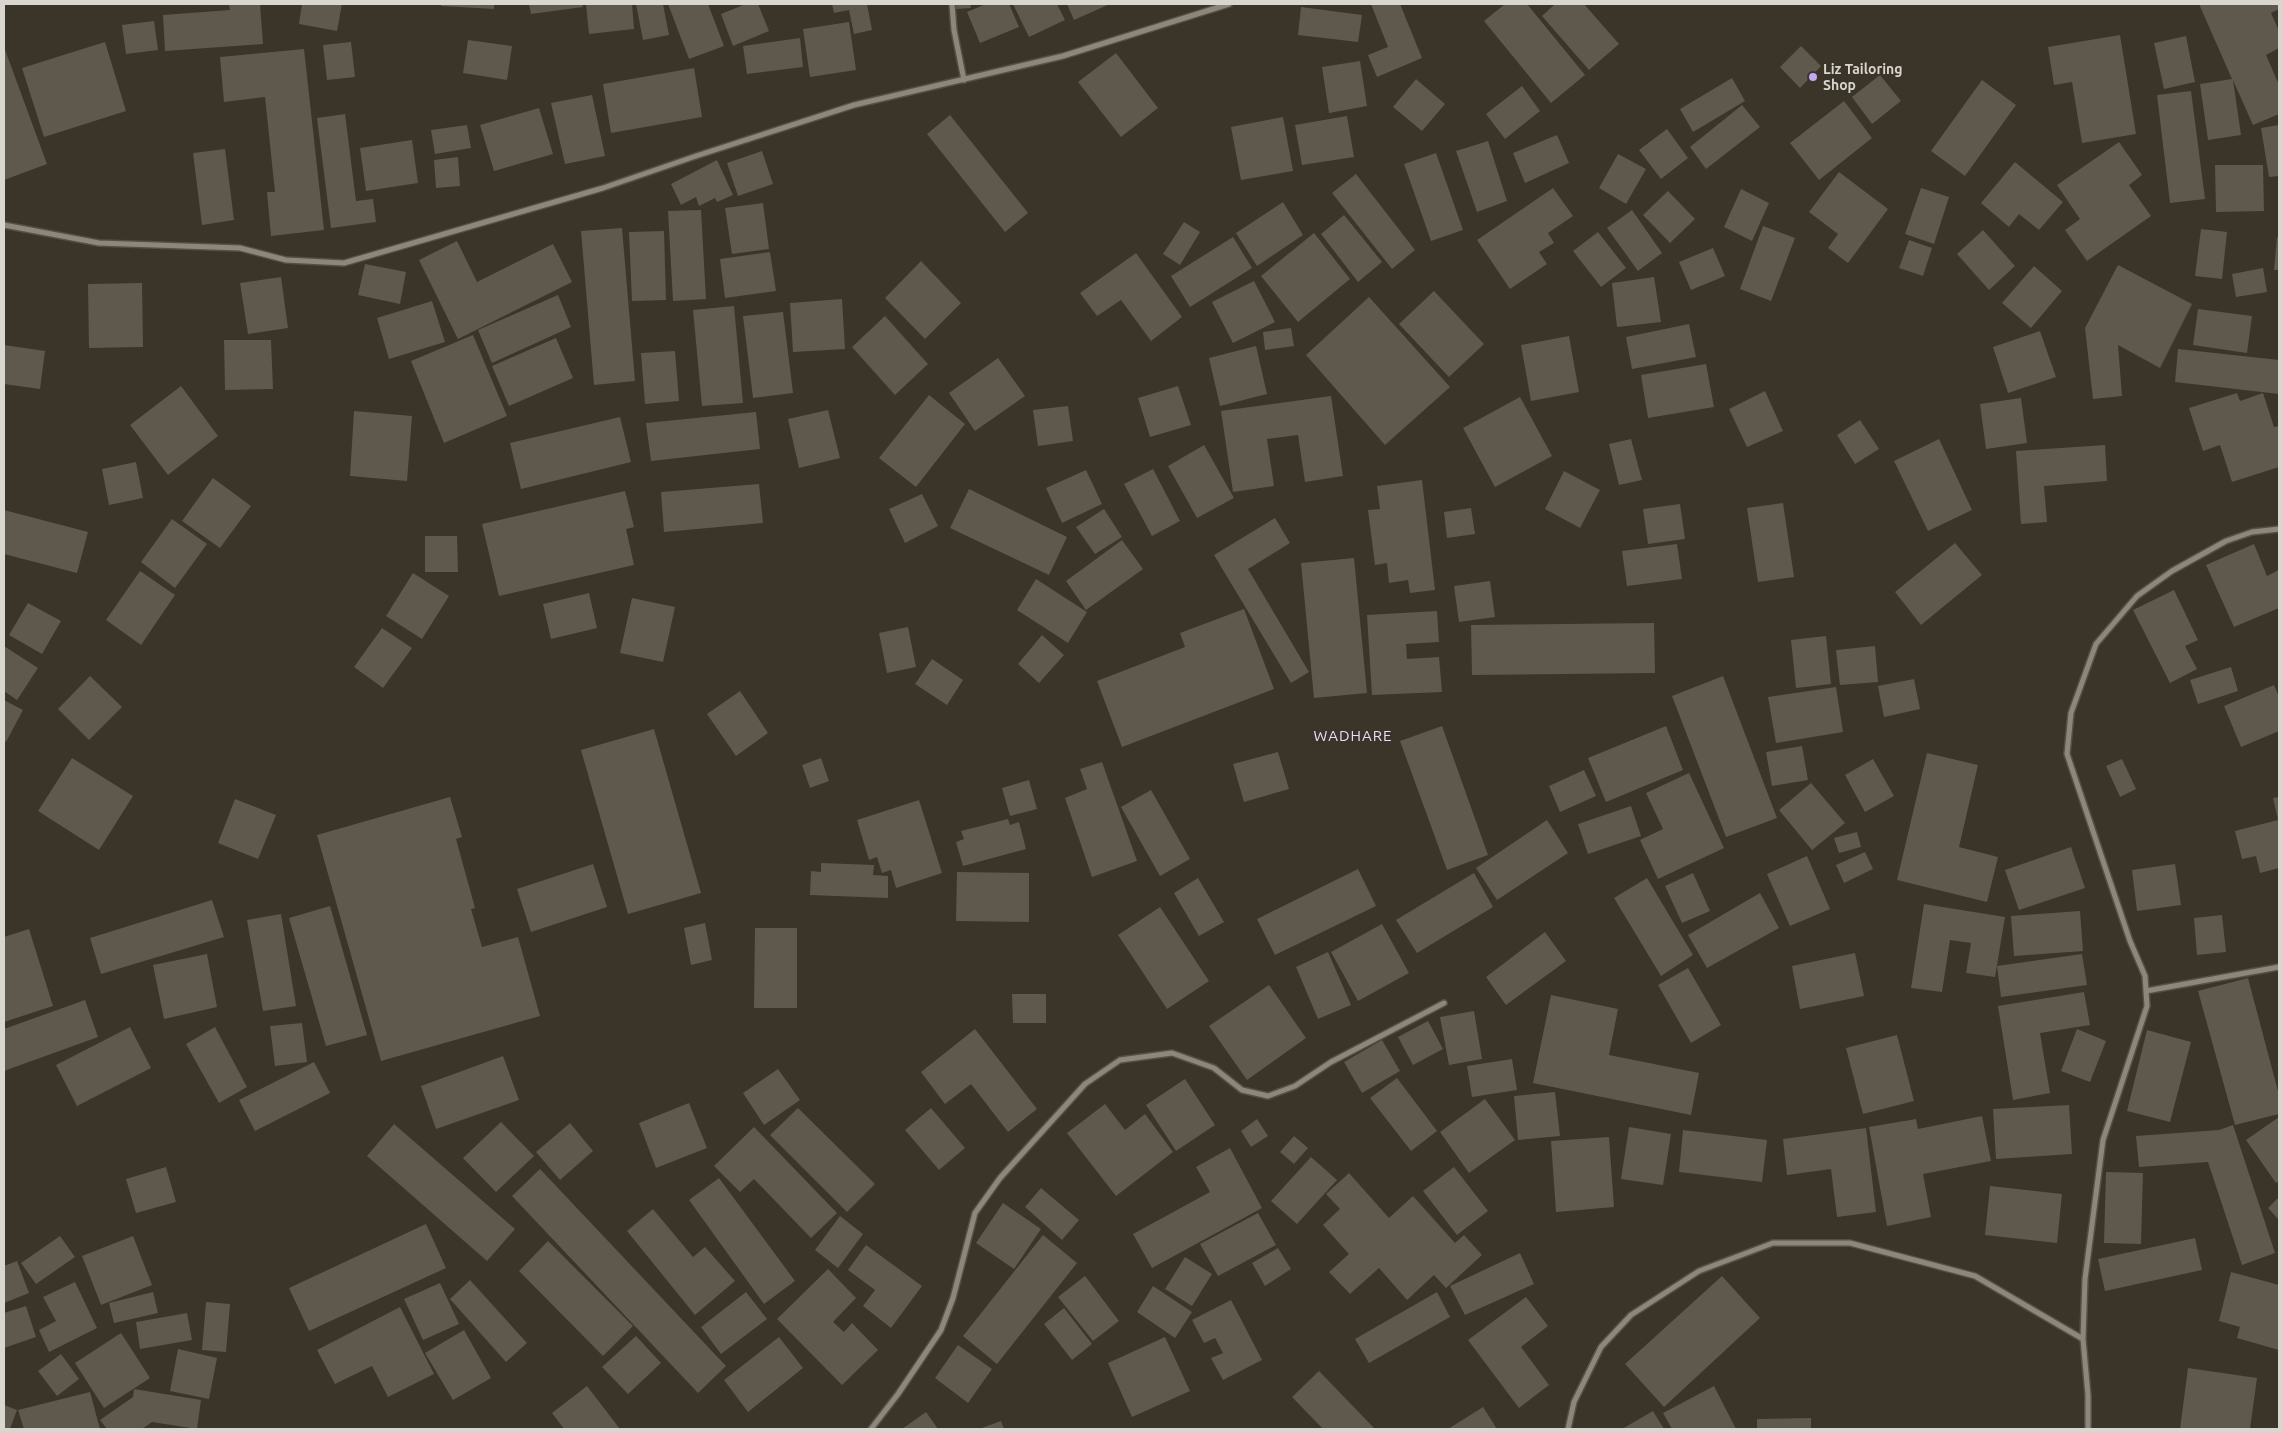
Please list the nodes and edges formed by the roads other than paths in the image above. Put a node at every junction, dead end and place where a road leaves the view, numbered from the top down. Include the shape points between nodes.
1 (952, 4) edge
2 (1229, 4) edge
3 (964, 80) junction
4 (4, 225) edge
5 (2279, 528) edge
6 (2279, 967) edge
7 (2146, 990) junction
8 (1444, 1003) dead end
9 (2083, 1339) junction
10 (871, 1429) edge
11 (1568, 1429) edge
12 (2088, 1429) edge

1 - 3 street
2 - 3 street via 1063,56
3 - 4 street via 854,105 603,188 344,263 286,260 240,248 99,243
5 - 7 street via 2252,532 2226,541 2172,571 2137,596 2096,644 2071,713 2067,754 2130,941 2145,976
6 - 7 street
7 - 9 street via 2147,1006 2103,1140 2085,1279
8 - 10 street via 1331,1062 1295,1086 1268,1096 1242,1090 1214,1068 1172,1053 1120,1060 1084,1084 1000,1178 975,1213 953,1298 941,1330
9 - 11 street via 1975,1276 1850,1243 1773,1243 1699,1271 1631,1315 1602,1347 1574,1402
9 - 12 street

